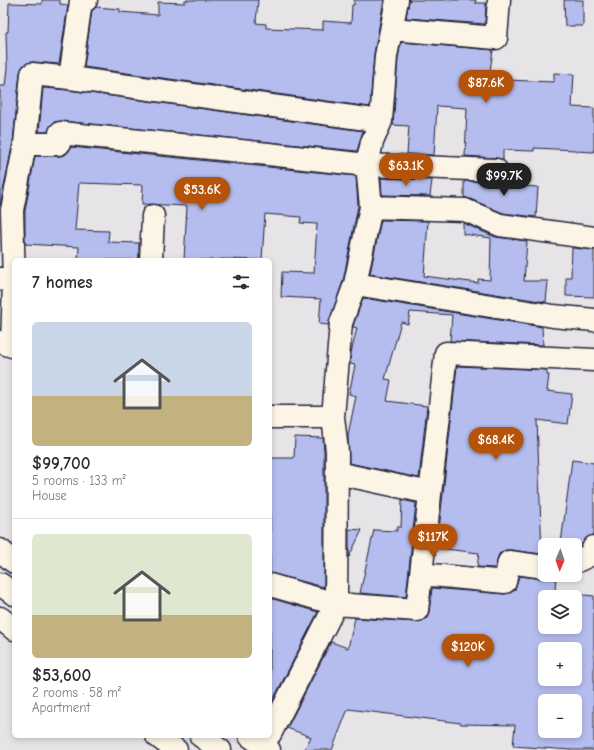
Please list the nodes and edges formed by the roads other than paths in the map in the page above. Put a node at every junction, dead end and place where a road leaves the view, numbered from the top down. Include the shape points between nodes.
1 (86, 0) edge
2 (397, 0) edge
3 (499, 0) edge
4 (392, 29) junction
5 (70, 78) junction
6 (381, 121) junction
7 (25, 144) junction
8 (367, 165) junction
9 (496, 170) dead end
10 (371, 207) junction
11 (153, 216) dead end
12 (594, 238) edge
13 (13, 258) edge
14 (151, 258) edge
15 (0, 279) edge
16 (12, 281) edge
17 (355, 284) junction
18 (594, 320) edge
19 (0, 342) edge
20 (12, 346) edge
21 (594, 360) edge
22 (272, 417) edge
23 (333, 417) junction
24 (337, 473) junction
25 (430, 493) junction
26 (594, 547) edge
27 (0, 550) edge
28 (582, 559) edge
29 (12, 560) edge
30 (538, 566) edge
31 (421, 574) junction
32 (0, 584) edge
33 (272, 586) edge
34 (12, 593) edge
35 (336, 604) junction
36 (0, 618) edge
37 (12, 627) edge
38 (272, 725) edge
39 (161, 738) edge
40 (204, 738) edge
41 (176, 750) edge
42 (220, 750) edge

1 - 5 street via 81,1
2 - 4 street
3 - 4 street via 496,38
4 - 6 street via 386,56
5 - 6 street
5 - 7 street via 32,74
6 - 8 street via 372,142
7 - 8 street via 59,144 60,134
7 - 13 street via 12,210
8 - 9 street
8 - 10 street
10 - 12 street via 465,210 500,225
10 - 17 street
11 - 14 street
15 - 16 street
17 - 18 street via 553,316
17 - 23 street via 341,323
19 - 20 street
21 - 25 street via 446,353
22 - 23 street
23 - 24 street
24 - 25 street
24 - 35 street
25 - 31 street
26 - 28 street via 590,555
27 - 29 street
30 - 31 street via 509,562 505,582
31 - 35 street via 417,610
32 - 34 street
33 - 35 street
35 - 38 street
36 - 37 street
39 - 41 street
40 - 42 street

